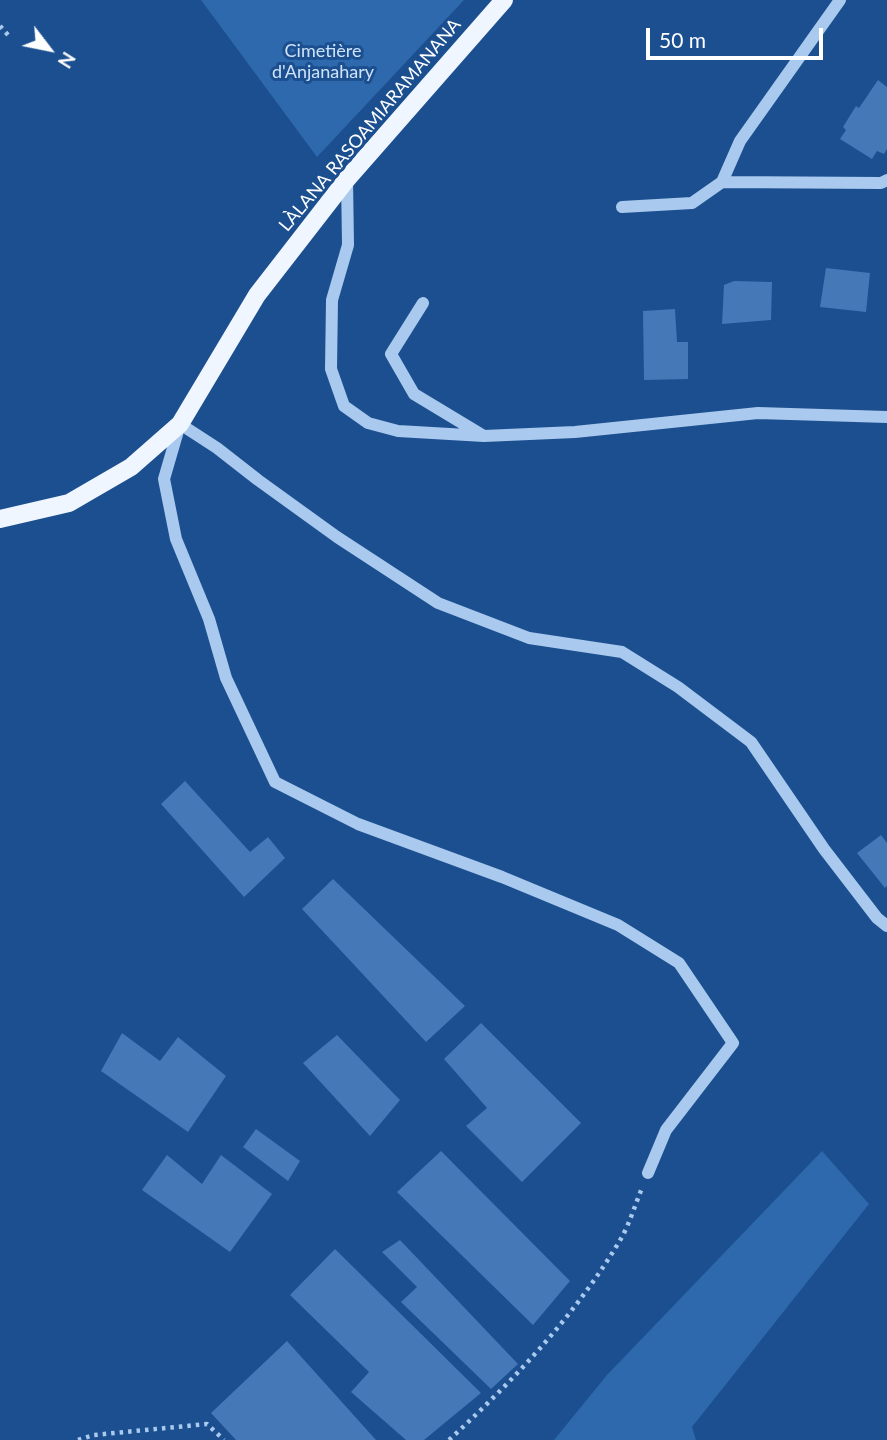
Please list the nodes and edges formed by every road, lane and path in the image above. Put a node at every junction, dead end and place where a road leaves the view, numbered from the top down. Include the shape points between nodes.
1 (504, 0) edge
2 (840, 0) edge
3 (0, 26) edge
4 (8, 35) dead end
5 (347, 179) junction
6 (887, 180) edge
7 (722, 182) junction
8 (622, 207) dead end
9 (423, 303) dead end
10 (887, 417) edge
11 (180, 424) junction
12 (484, 436) junction
13 (0, 519) edge
14 (887, 926) edge
15 (648, 1173) joint
16 (78, 1440) edge
17 (223, 1440) edge
18 (449, 1440) edge

1 - 5 main road, LÀLANA RASOAMIARAMANANA
2 - 7 street via 740,141
3 - 4 path
5 - 11 main road, LÀLANA RASOAMIARAMANANA via 257,295
5 - 12 street via 348,245 332,300 330,342 331,369 344,406 368,424 398,431
6 - 7 street
7 - 8 street via 692,203
9 - 12 street via 391,354 414,394
10 - 12 street via 758,412 575,432
11 - 13 main road, LÀLANA RASOAMIARAMANANA via 131,467 69,503
11 - 14 street via 438,603 529,638 622,652 678,687 751,742 824,849
11 - 15 street via 164,480 176,539 209,619 226,678 275,782 358,824 618,925 679,964 733,1043 666,1130
15 - 18 path via 621,1240 575,1307 503,1391
16 - 17 path via 207,1424

